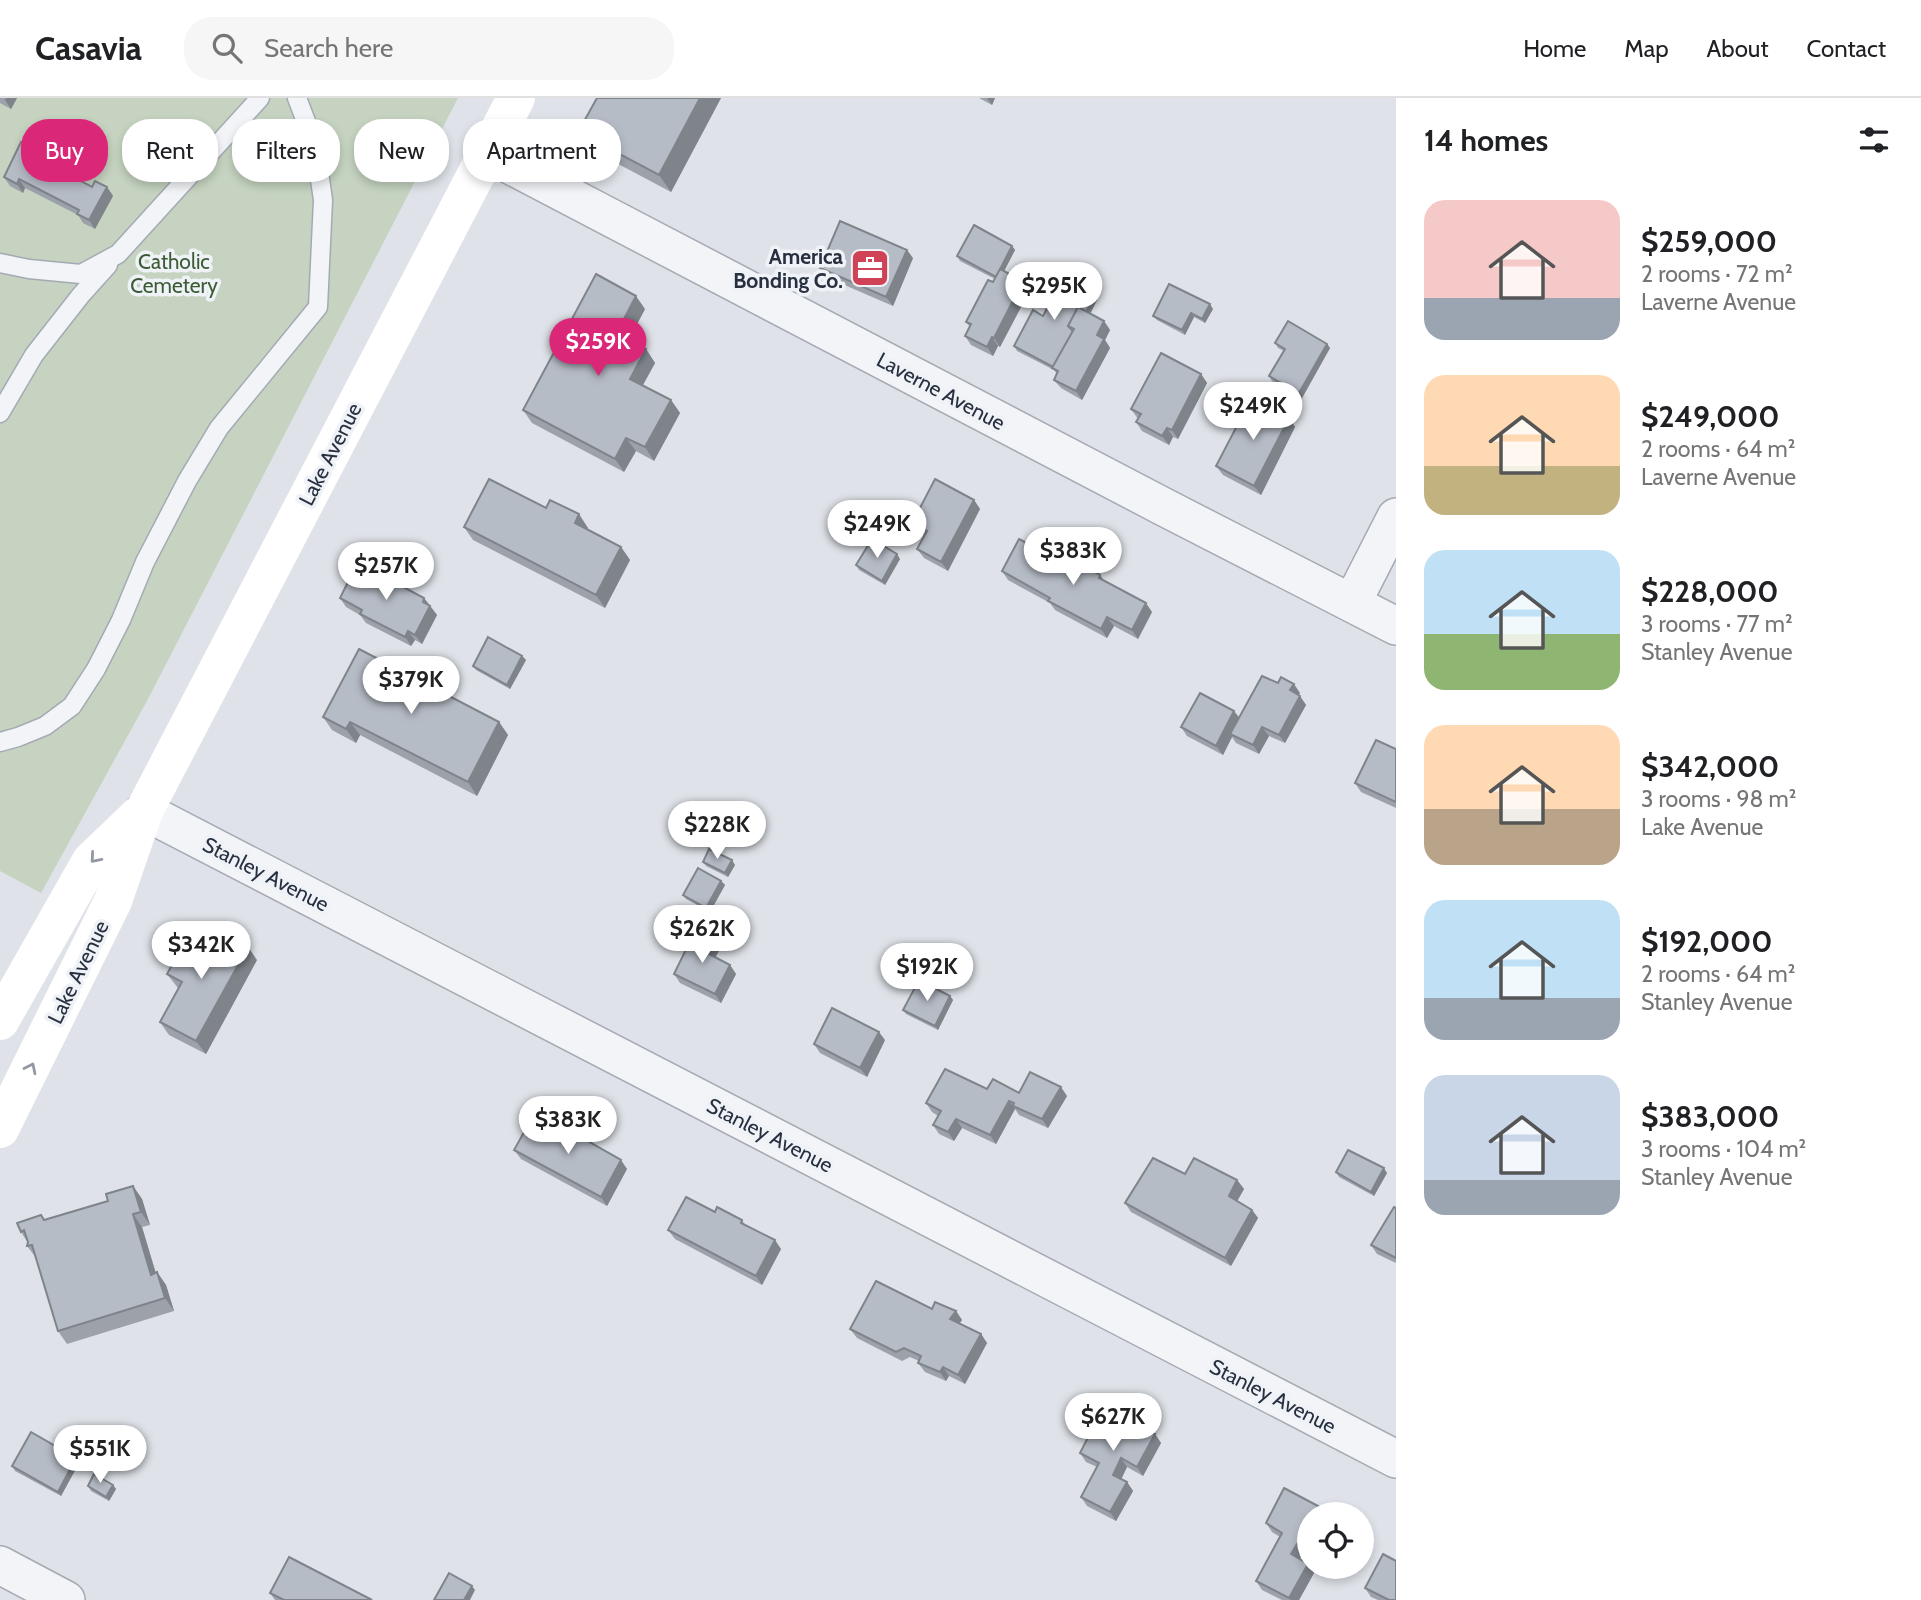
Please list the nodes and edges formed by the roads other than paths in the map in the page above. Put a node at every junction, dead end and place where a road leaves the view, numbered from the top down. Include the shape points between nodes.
1 (260, 98) edge
2 (297, 98) edge
3 (516, 98) edge
4 (505, 119) edge
5 (472, 182) edge
6 (542, 182) edge
7 (118, 254) junction
8 (0, 263) edge
9 (0, 413) edge
10 (1396, 517) edge
11 (1352, 603) junction
12 (1396, 625) edge
13 (0, 742) edge
14 (144, 811) junction
15 (0, 1021) edge
16 (0, 1129) edge
17 (1396, 1459) edge
18 (0, 1565) edge
19 (66, 1600) edge

1 - 7 lane
2 - 13 lane via 315,145 323,200 318,307 219,428 145,562 96,669 72,706 45,726
3 - 4 main road, Lake Avenue
5 - 14 main road, Lake Avenue
6 - 11 street, Laverne Avenue
7 - 8 lane via 81,274
7 - 9 lane via 34,355
10 - 11 street
11 - 12 street, Laverne Avenue
14 -> 15 main road, Lake Avenue via 91,861
16 -> 14 main road, Lake Avenue via 113,901
14 - 17 street, Stanley Avenue
18 - 19 street

